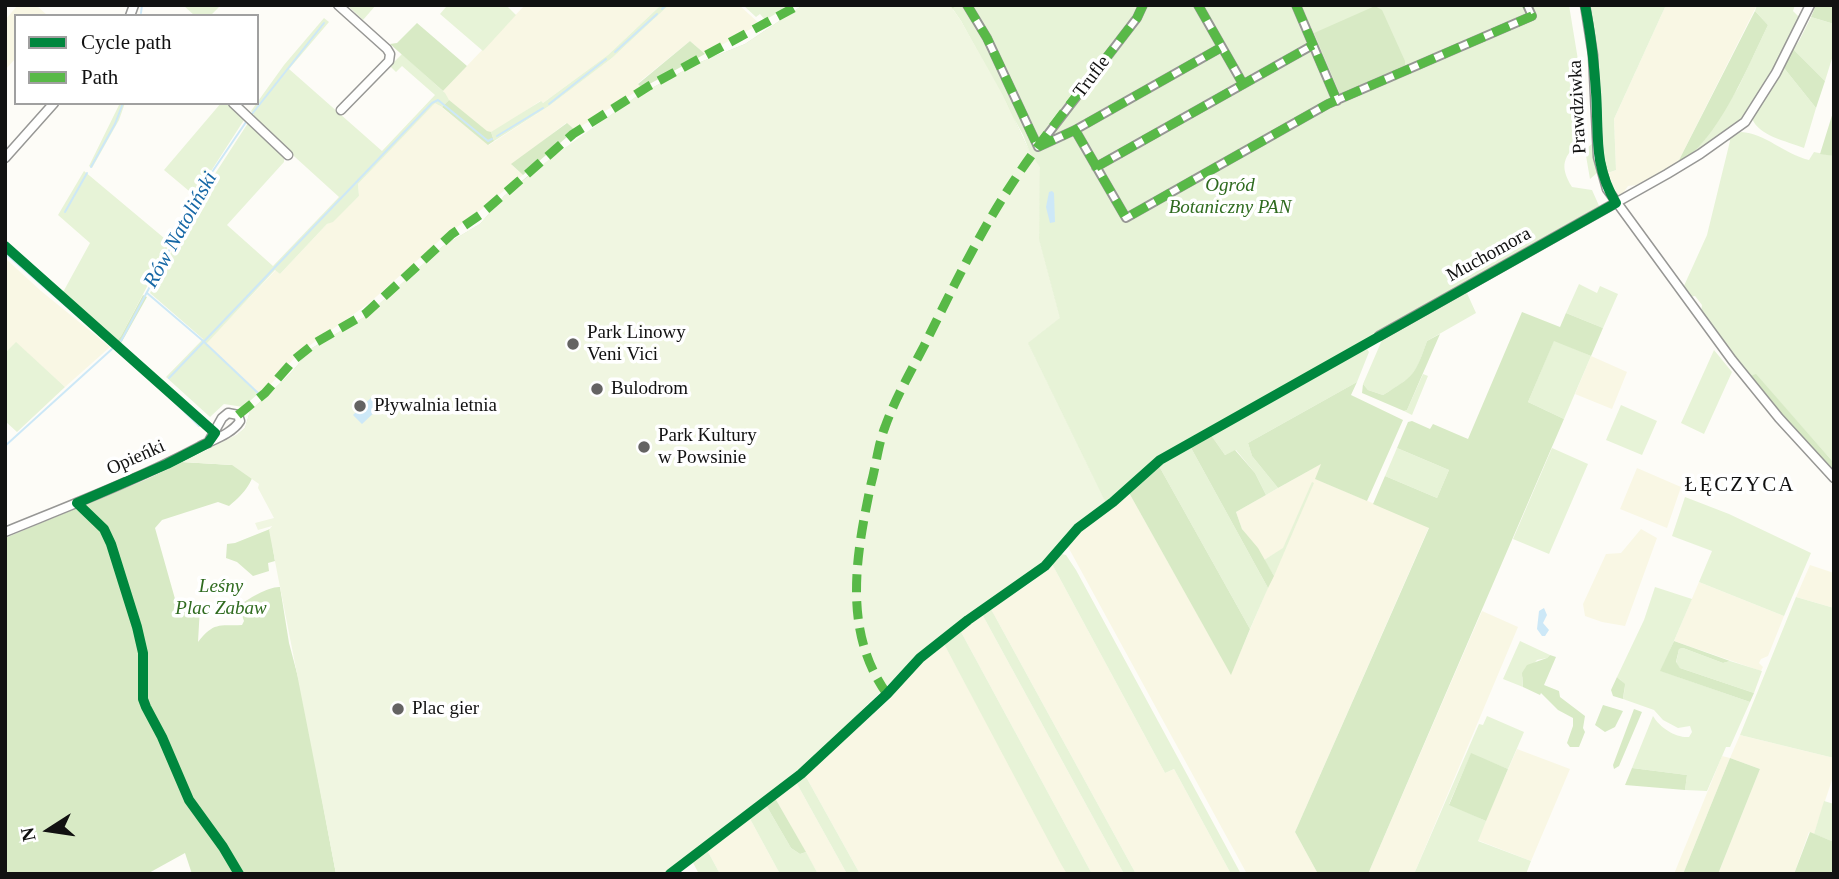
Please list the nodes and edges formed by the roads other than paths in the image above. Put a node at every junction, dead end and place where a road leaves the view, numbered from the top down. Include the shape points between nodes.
1 (338, 5) edge
2 (967, 5) edge
3 (1143, 5) edge
4 (1198, 5) edge
5 (1296, 5) edge
6 (1527, 5) edge
7 (1585, 5) edge
8 (1810, 5) edge
9 (1313, 45) junction
10 (1222, 47) junction
11 (1243, 84) junction
12 (1336, 101) junction
13 (52, 105) edge
14 (235, 105) edge
15 (341, 110) dead end
16 (1075, 130) junction
17 (1038, 147) junction
18 (288, 155) dead end
19 (5, 158) edge
20 (1096, 167) junction
21 (1616, 203) junction
22 (1380, 336) dead end
23 (208, 443) dead end
24 (1834, 478) edge
25 (5, 532) edge

1 - 15 street via 390,54 389,61
2 - 17 street
3 - 17 street, Trufle via 1138,18
4 - 10 street
5 - 9 street
6 - 12 street via 1532,16
7 - 21 street, Prawdziwka via 1593,55 1598,158
8 - 21 street, Muchomora via 1745,122
9 - 11 street
9 - 12 street
10 - 11 street
10 - 16 street
11 - 20 street
12 - 20 street via 1125,218
13 - 19 street
14 - 18 street
16 - 17 street
16 - 20 street
21 - 22 street, Muchomora
21 - 24 street, Prawdziwka via 1732,360
23 - 25 street, Opieńki

